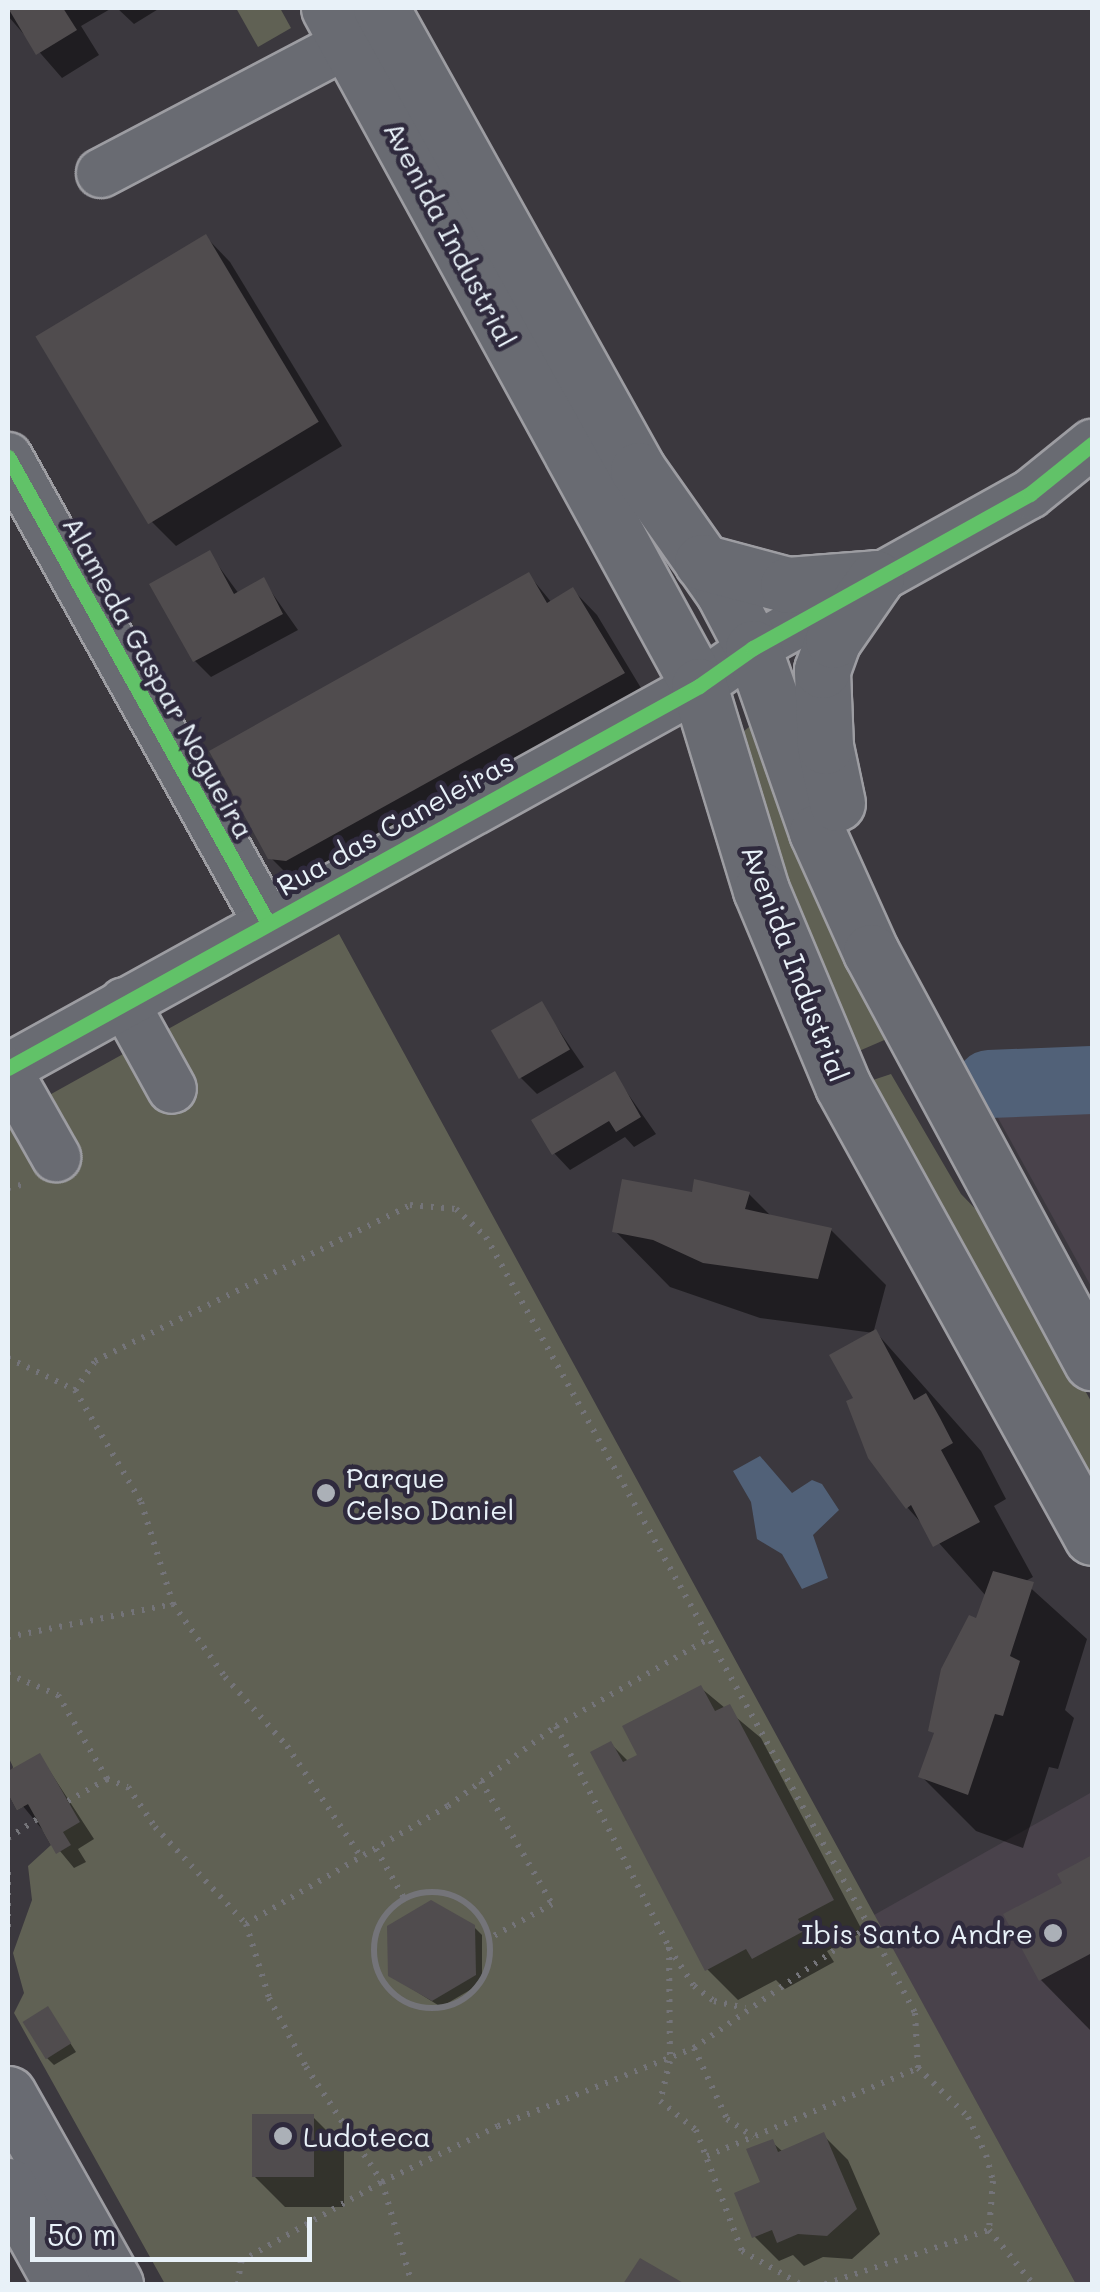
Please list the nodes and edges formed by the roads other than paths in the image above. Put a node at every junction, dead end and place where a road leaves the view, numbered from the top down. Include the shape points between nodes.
1 (353, 20) edge
2 (101, 173) dead end
3 (1092, 444) edge
4 (8, 457) edge
5 (1092, 475) edge
6 (1030, 494) junction
7 (702, 562) junction
8 (876, 578) junction
9 (753, 648) junction
10 (699, 686) junction
11 (266, 921) junction
12 (871, 952) junction
13 (124, 1002) junction
14 (8, 1070) edge
15 (843, 1086) junction
16 (172, 1089) dead end
17 (944, 1095) junction
18 (44, 1170) road end
19 (1092, 1362) edge
20 (1092, 1537) edge
21 (8, 2094) edge
22 (8, 2186) edge
23 (62, 2284) edge
24 (115, 2284) edge

1 - 2 street
1 - 7 main road, Avenida Industrial
1 - 10 main road, Avenida Industrial
3 - 6 street
4 - 11 street, Alameda Gaspar Nogueira
5 - 6 street
6 - 8 street, Rua das Caneleiras
7 - 8 main road via 788,585
7 - 9 main road, Avenida Industrial
8 - 9 street, Rua das Caneleiras
8 - 12 main road via 832,640 819,686 830,779
9 - 10 street, Rua das Caneleiras
9 - 12 main road, Avenida Industrial via 817,832
10 - 11 street, Rua das Caneleiras
10 - 15 main road, Avenida Industrial via 761,890
11 - 13 street, Rua das Caneleiras
12 - 17 main road, Avenida Industrial
13 - 14 street, Rua das Caneleiras
13 - 16 street
14 - 18 street
15 - 17 main road via 861,1068 890,1060
15 - 20 main road, Avenida Industrial
17 - 19 main road, Avenida Industrial
21 - 24 main road
22 - 23 main road

